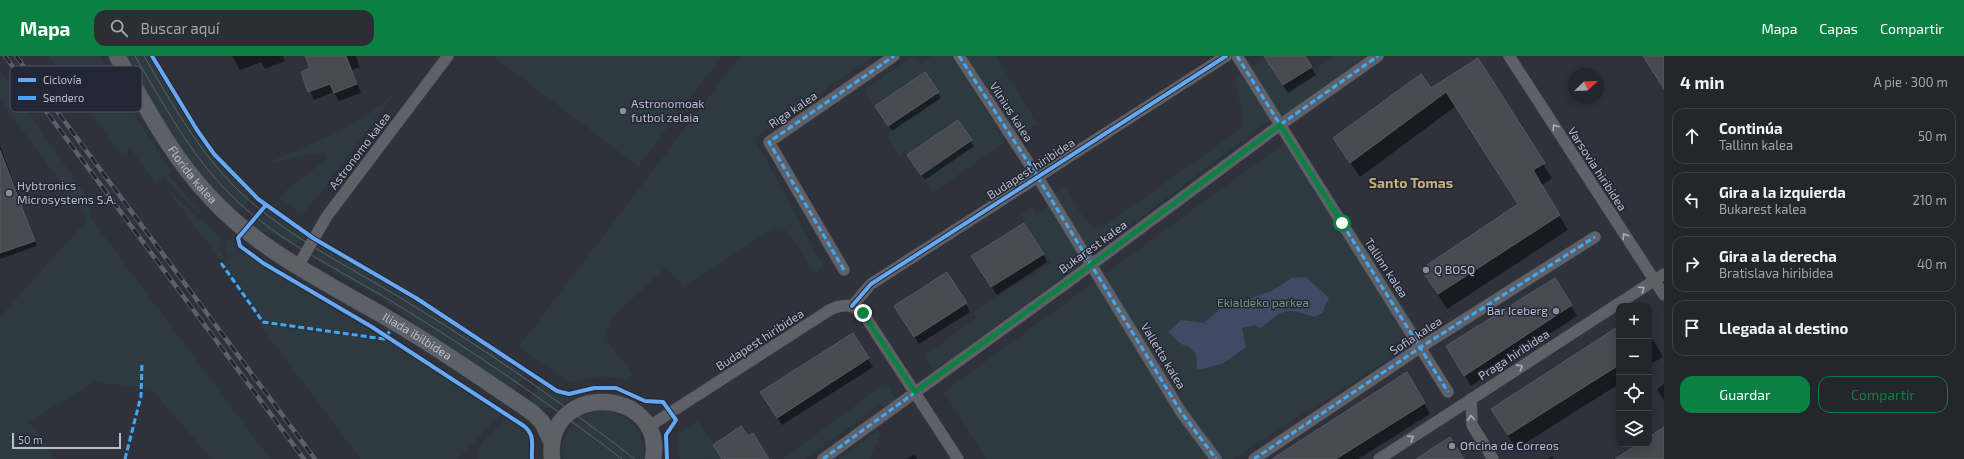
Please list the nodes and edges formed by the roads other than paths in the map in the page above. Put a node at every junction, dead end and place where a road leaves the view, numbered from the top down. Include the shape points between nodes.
1 (117, 56) edge
2 (448, 56) edge
3 (894, 56) edge
4 (959, 56) edge
5 (1226, 56) edge
6 (1237, 56) edge
7 (1378, 56) edge
8 (1509, 56) edge
9 (123, 66) edge
10 (142, 98) edge
11 (1280, 125) junction
12 (1037, 176) junction
13 (1595, 237) dead end
14 (1092, 264) junction
15 (298, 266) junction
16 (844, 270) dead end
17 (1659, 277) edge
18 (1664, 295) edge
19 (852, 306) junction
20 (1421, 347) junction
21 (915, 392) junction
22 (1448, 392) dead end
23 (1471, 399) junction
24 (574, 409) junction
25 (533, 413) junction
26 (648, 427) junction
27 (552, 451) edge
28 (653, 459) edge
29 (823, 459) edge
30 (958, 459) edge
31 (1216, 459) edge
32 (1254, 459) edge
33 (1379, 459) edge
34 (1493, 459) edge

1 - 9 main road, Florida kalea
2 - 15 street, Astronomo kalea via 327,216
3 - 16 street, Riga kalea via 768,142
4 - 12 street, Vilnius kalea
5 - 12 street, Budapest hiribidea
6 - 11 street, Tallinn kalea
7 - 11 street, Bukarest kalea
17 -> 8 street, Varsovia hiribidea
10 - 15 main road, Florida kalea via 172,149 196,181 236,223
11 - 14 street, Bukarest kalea
11 - 20 street, Tallinn kalea
12 - 14 street, Vilnius kalea
12 - 19 street, Budapest hiribidea via 871,284
13 - 20 street, Sofia kalea
14 - 21 street, Bukarest kalea
14 - 31 street, Valletta kalea via 1181,412
15 - 25 main road, Iliada ibilbidea via 402,327
17 - 18 street, Varsovia hiribidea
23 -> 17 street, Praga hiribidea
19 - 21 street via 859,309 868,319
19 - 26 street, Budapest hiribidea via 844,305 832,309
20 - 22 street, Tallinn kalea
20 - 32 street, Sofia kalea
21 - 29 street, Bukarest kalea
21 - 30 street
33 -> 23 street, Praga hiribidea
34 -> 23 street via 1472,425
24 - 25 main road via 561,414
24 - 26 main road via 591,402 609,401 631,409
24 - 27 main road via 560,425
25 - 27 main road, Iliada ibilbidea via 542,422
26 - 28 main road via 653,441

